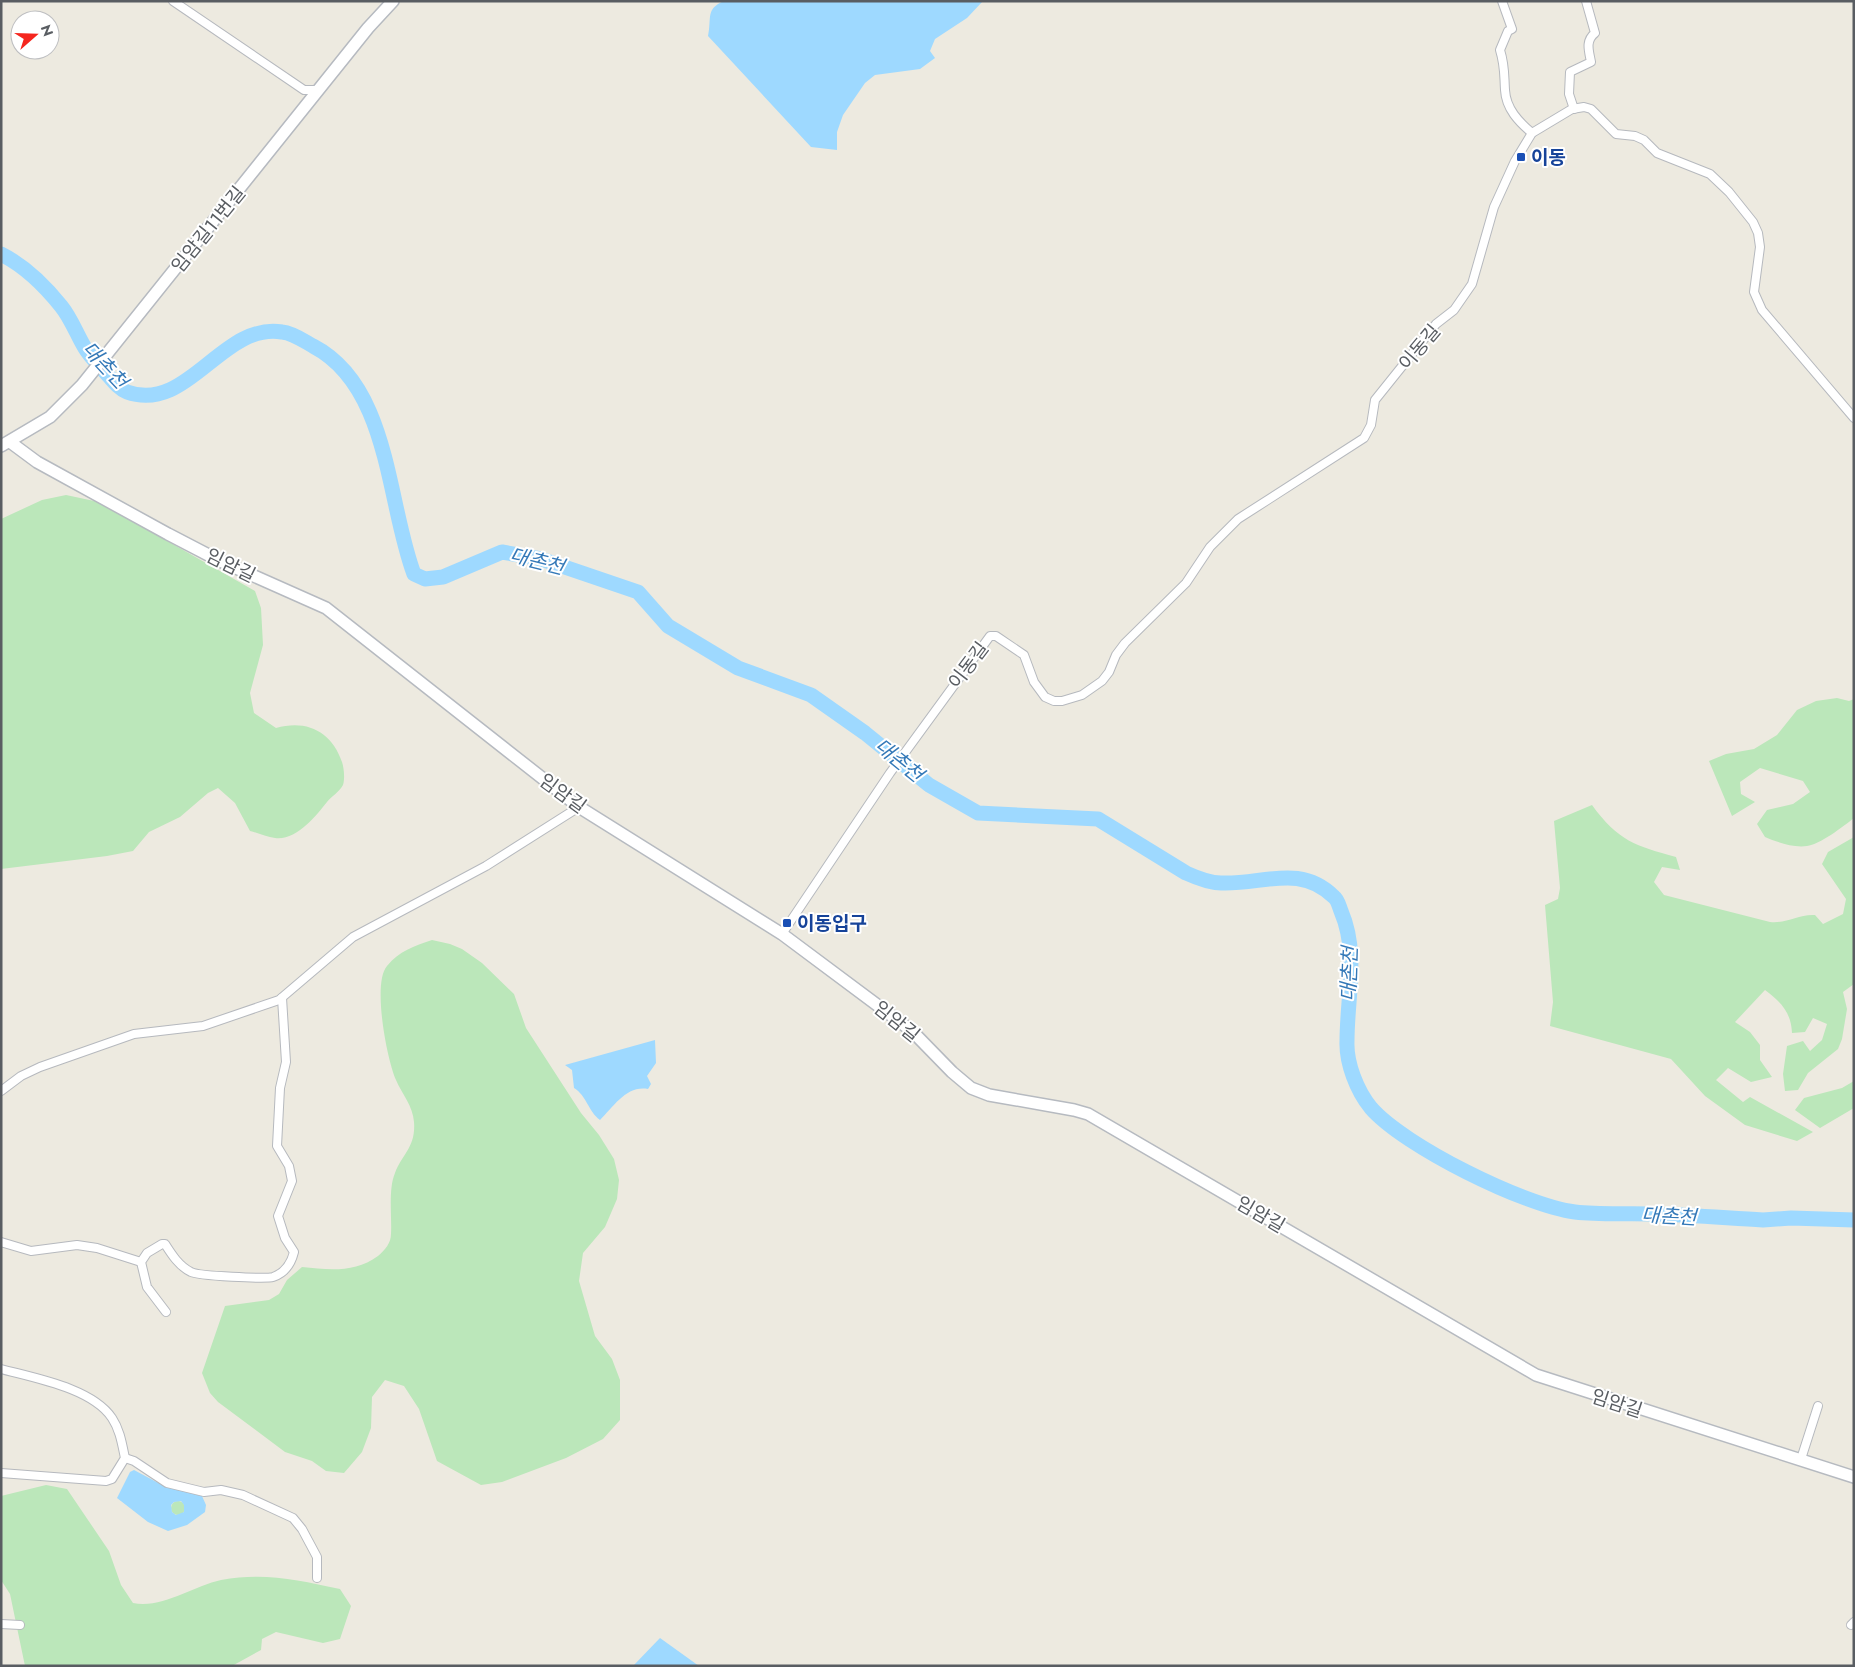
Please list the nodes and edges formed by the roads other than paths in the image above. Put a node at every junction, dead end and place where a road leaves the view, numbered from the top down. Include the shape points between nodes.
1 (173, 1) edge
2 (393, 1) edge
3 (1502, 1) edge
4 (1586, 1) edge
5 (318, 90) junction
6 (1574, 109) junction
7 (1532, 133) junction
8 (1854, 418) edge
9 (6, 444) edge
10 (579, 807) junction
11 (782, 934) junction
12 (282, 998) junction
13 (1, 1091) edge
14 (1, 1242) edge
15 (141, 1262) junction
16 (166, 1312) dead end
17 (1, 1369) edge
18 (1818, 1406) dead end
19 (125, 1458) junction
20 (1801, 1459) junction
21 (1, 1473) edge
22 (1854, 1477) edge
23 (318, 1578) dead end
24 (1, 1624) edge
25 (20, 1625) dead end

1 - 5 street via 304,90
2 - 5 main road, 임암길11번길
3 - 7 street via 1512,29 1500,50 1505,66 1504,92 1514,116
4 - 6 street via 1595,33 1588,45 1591,62 1570,72 1569,94
5 - 9 main road, 임암길11번길 via 82,385 50,417
6 - 7 street
6 - 8 street via 1584,106 1591,109 1616,134 1644,140 1657,153 1710,174 1729,192 1758,233 1760,248 1754,292 1762,310
7 - 11 street, 이동길 via 1494,206 1472,284 1454,310 1436,324 1375,400 1371,425 1364,438 1238,518 1210,547 1186,583 1125,643 1110,672 1082,695 1062,702 1045,697 1034,682 1024,655 996,636 990,636 914,738
9 - 10 main road, 임암길 via 218,560 326,608
10 - 11 main road, 임암길
10 - 12 street via 486,866 353,937
11 - 20 main road, 임암길 via 912,1031 971,1088 989,1095 1074,1110 1096,1118 1540,1378
12 - 13 street via 203,1026 134,1034 40,1067
12 - 15 street via 286,1062 280,1088 277,1146 289,1166 292,1181 278,1216 285,1238 294,1252 292,1261 284,1271 271,1278 194,1274 162,1244 147,1253
14 - 15 street via 31,1251 77,1245
15 - 16 street via 147,1287
17 - 19 street via 65,1387 102,1408 118,1430
18 - 20 street
19 - 21 street via 112,1479 106,1481
19 - 23 street via 167,1483 204,1492 221,1490 243,1494 293,1518 317,1558
20 - 22 main road, 임암길
24 - 25 street

